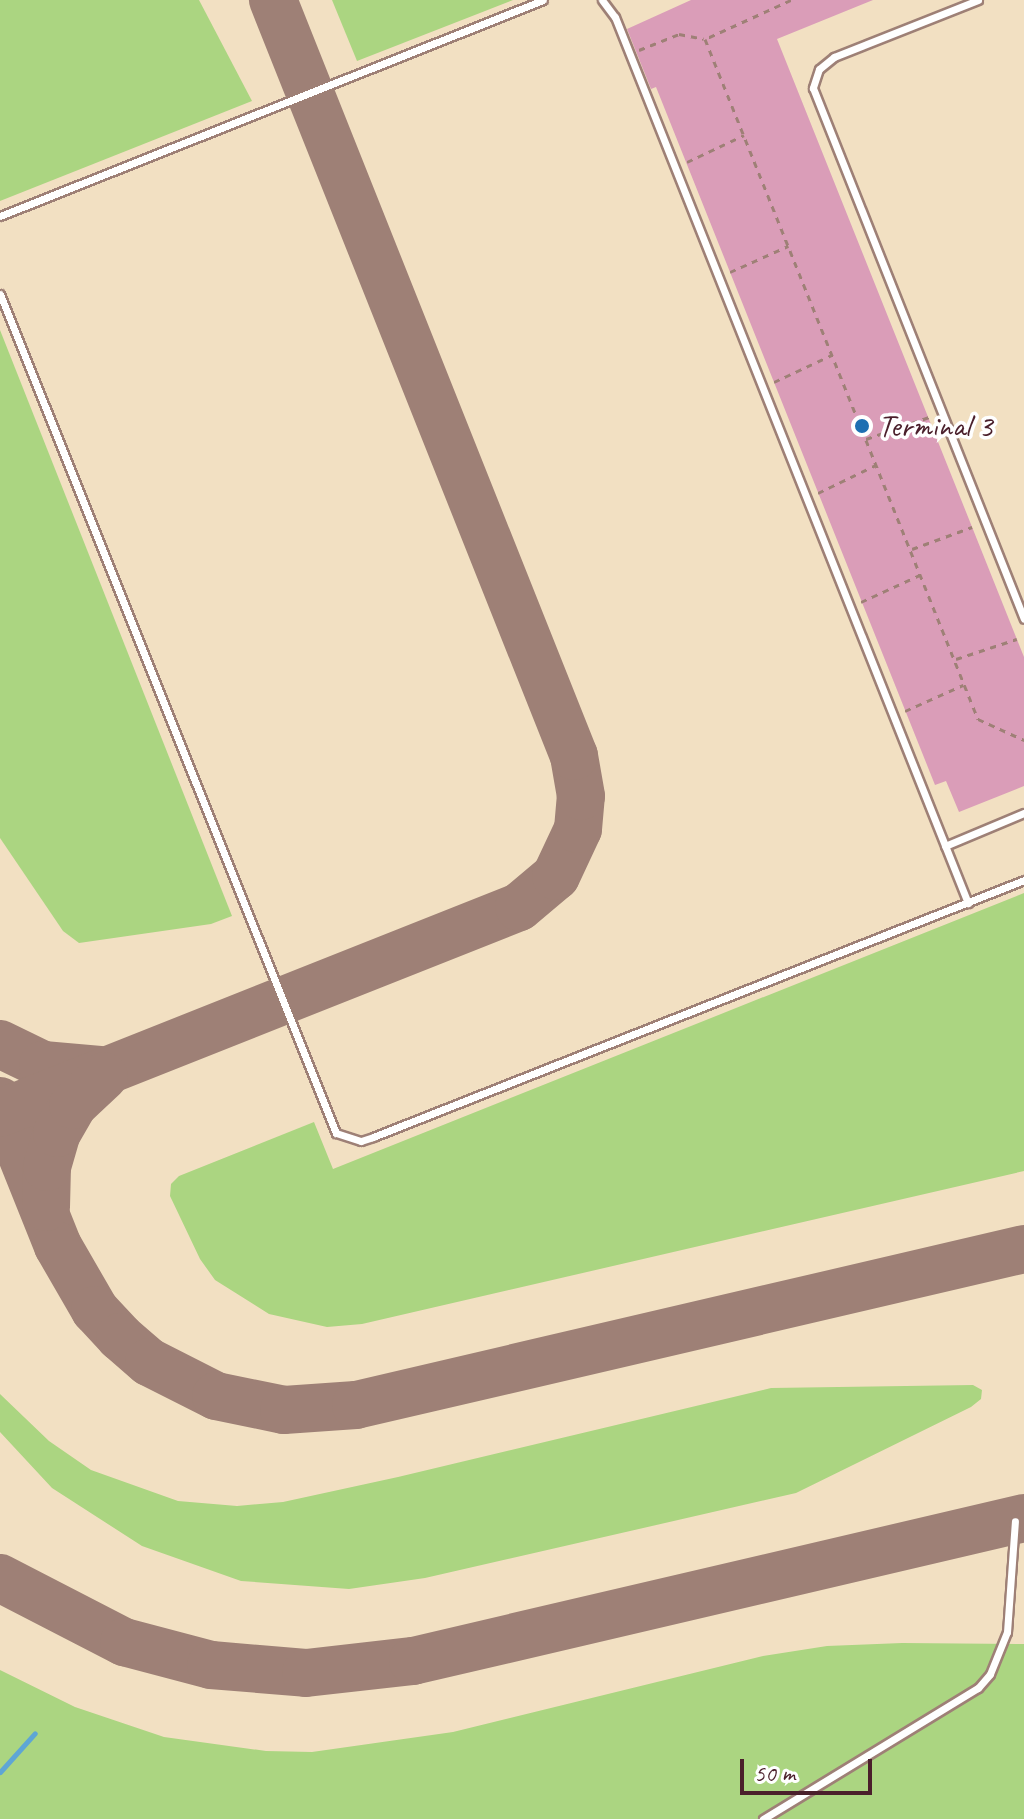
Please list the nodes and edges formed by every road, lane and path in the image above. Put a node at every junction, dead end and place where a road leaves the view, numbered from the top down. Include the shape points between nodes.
1 (543, 0) edge
2 (602, 0) edge
3 (791, 0) edge
4 (978, 0) edge
5 (705, 39) junction
6 (636, 51) dead end
7 (744, 135) junction
8 (687, 162) dead end
9 (0, 216) edge
10 (788, 246) junction
11 (730, 272) dead end
12 (0, 294) edge
13 (832, 355) junction
14 (774, 382) dead end
15 (929, 417) dead end
16 (866, 439) junction
17 (876, 465) junction
18 (818, 493) dead end
19 (972, 527) dead end
20 (910, 550) junction
21 (921, 575) junction
22 (861, 602) dead end
23 (1024, 619) edge
24 (1017, 639) dead end
25 (955, 660) junction
26 (964, 684) junction
27 (905, 711) dead end
28 (1024, 740) edge
29 (1024, 813) edge
30 (945, 846) junction
31 (1024, 880) edge
32 (968, 903) junction
33 (1015, 1521) dead end
34 (763, 1819) edge

1 - 9 lane
2 - 30 lane via 621,32
3 - 5 path
4 - 23 lane via 834,57 819,69 813,88
5 - 6 path via 679,34
5 - 7 path
7 - 8 path
7 - 10 path
10 - 11 path
10 - 13 path
12 - 32 lane via 336,1133 361,1141 373,1137
13 - 14 path
13 - 16 path
15 - 16 path
16 - 17 path
17 - 18 path
17 - 20 path
19 - 20 path
20 - 21 path
21 - 22 path
21 - 25 path
24 - 25 path
25 - 26 path
26 - 27 path
26 - 28 path via 978,719
29 - 30 lane
30 - 32 lane
31 - 32 lane
33 - 34 lane via 1007,1632 984,1681

